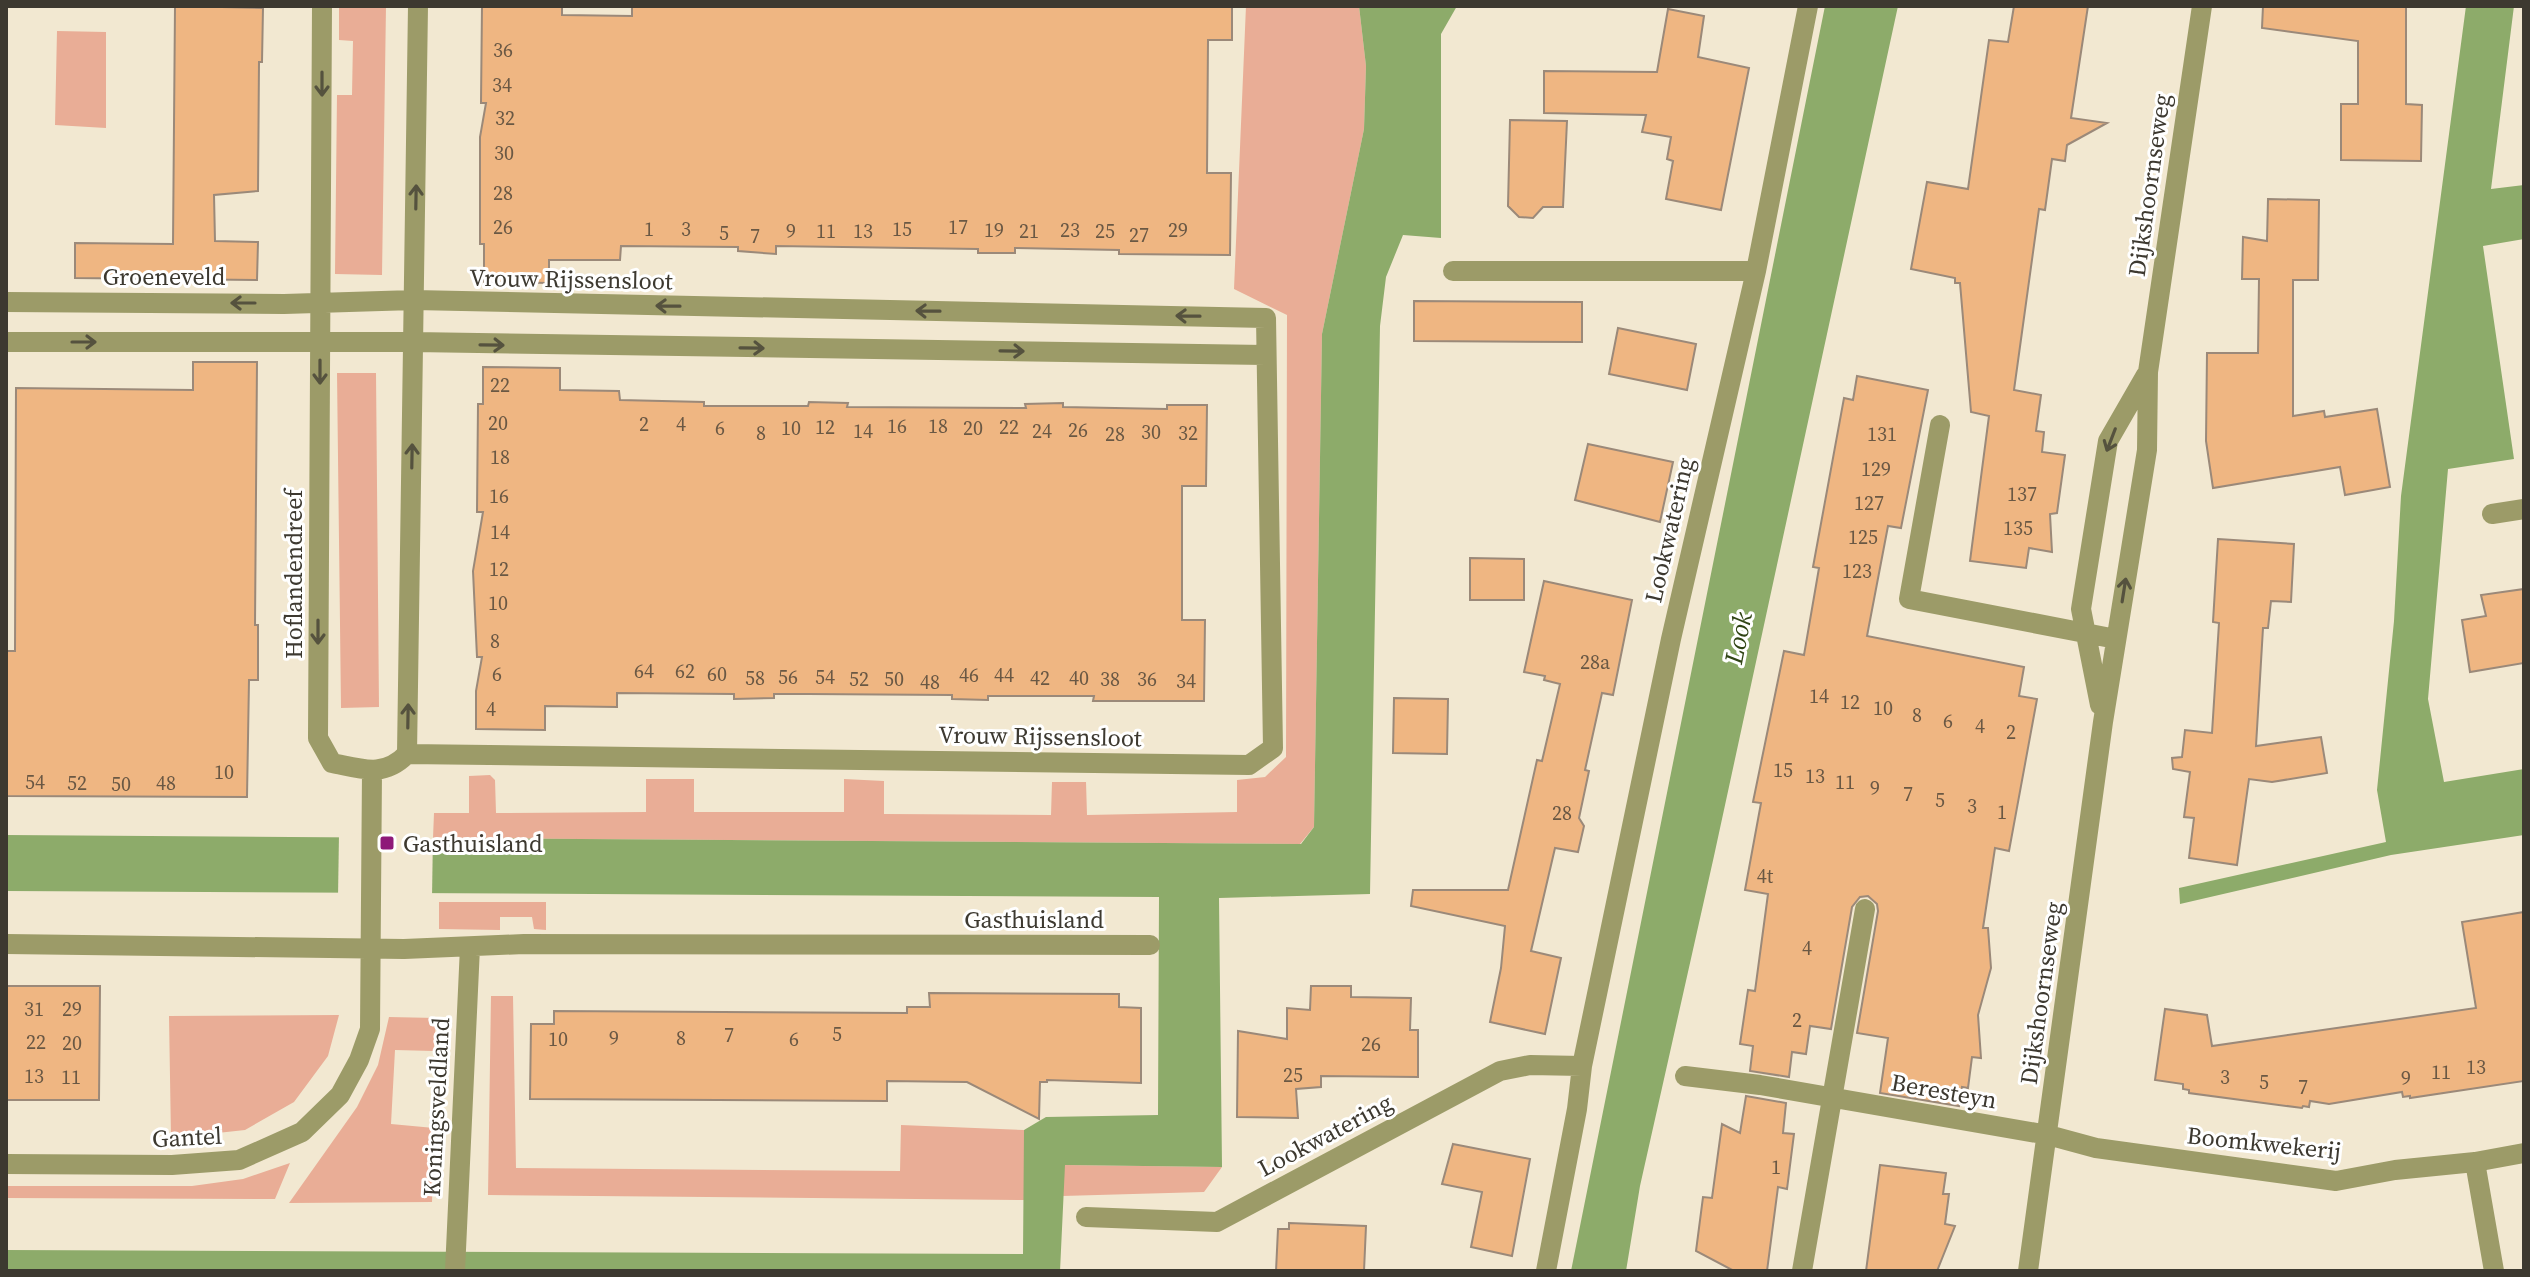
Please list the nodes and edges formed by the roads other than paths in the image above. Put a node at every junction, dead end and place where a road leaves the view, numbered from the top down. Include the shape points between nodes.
1 (322, 6) edge
2 (418, 6) edge
3 (1808, 6) edge
4 (2202, 6) edge
5 (1453, 271) dead end
6 (1756, 271) junction
7 (414, 300) junction
8 (321, 301) junction
9 (6, 302) edge
10 (320, 341) junction
11 (6, 342) edge
12 (414, 342) junction
13 (1265, 355) junction
14 (2148, 372) junction
15 (1940, 425) dead end
16 (2524, 509) edge
17 (2492, 514) dead end
18 (2086, 634) junction
19 (2116, 639) junction
20 (2103, 722) junction
21 (407, 754) junction
22 (372, 771) junction
23 (1865, 909) dead end
24 (6, 944) edge
25 (1150, 945) dead end
26 (470, 947) junction
27 (372, 948) junction
28 (1582, 1066) junction
29 (1685, 1076) dead end
30 (1832, 1098) junction
31 (2048, 1135) junction
32 (2524, 1153) edge
33 (2475, 1162) junction
34 (6, 1164) edge
35 (1086, 1217) dead end
36 (455, 1271) edge
37 (1546, 1271) edge
38 (1802, 1271) edge
39 (2028, 1271) edge
40 (2494, 1271) edge

1 -> 8 street, Hoflandendreef
7 -> 2 street
3 - 6 street, Lookwatering
4 - 14 street, Dijkshoornseweg
5 - 6 street
6 - 28 street, Lookwatering via 1671,639
7 - 8 street
7 - 12 street
13 -> 7 street, Vrouw Rijssensloot via 1266,318
8 -> 9 street, Groeneveld
8 - 10 street, Hoflandendreef
11 -> 10 street
10 - 12 street
10 -> 22 street, Hoflandendreef via 318,738 332,763
12 -> 13 street
21 -> 12 street
13 - 21 street, Vrouw Rijssensloot via 1273,748 1249,765
14 -> 18 street, Dijkshoornseweg via 2108,441 2081,609
19 -> 14 street, Dijkshoornseweg via 2147,450
15 - 18 street via 1909,599
16 - 17 street
18 - 19 street
18 - 20 street, Dijkshoornseweg
19 - 20 street, Dijkshoornseweg
20 - 31 street, Dijkshoornseweg
21 - 22 street via 395,766
22 - 27 street
23 - 30 street
24 - 27 street, Gasthuisland
25 - 26 street, Gasthuisland
26 - 27 street, Gasthuisland
26 - 36 street, Koningsveldland
27 - 34 street, Gantel via 370,1029 359,1060 340,1095 302,1132 239,1160
28 - 35 street, Lookwatering via 1530,1065 1500,1071 1217,1222
28 - 37 street, Lookwatering
29 - 30 street, Beresteyn
30 - 31 street, Beresteyn
30 - 38 street
31 - 33 street, Boomkwekerij via 2096,1148 2336,1181
31 - 39 street, Dijkshoornseweg
32 - 33 street, Boomkwekerij
33 - 40 street

